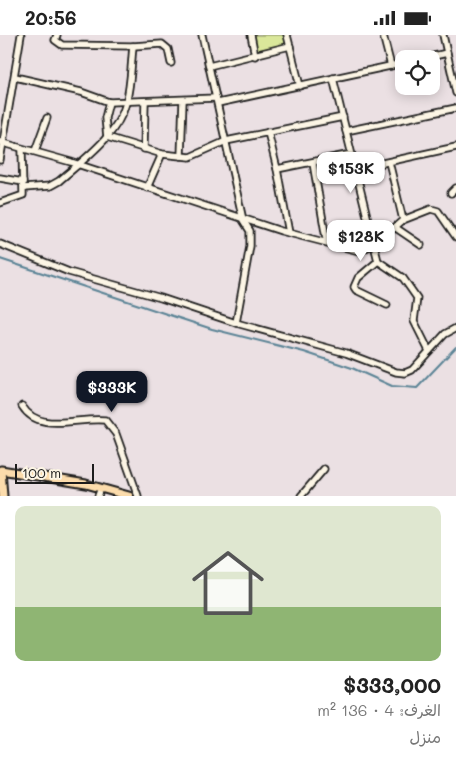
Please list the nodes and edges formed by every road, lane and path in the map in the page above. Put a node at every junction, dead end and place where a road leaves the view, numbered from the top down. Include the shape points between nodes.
1 (21, 35) edge
2 (56, 35) edge
3 (202, 35) edge
4 (250, 35) edge
5 (288, 35) edge
6 (383, 35) edge
7 (443, 35) edge
8 (133, 46) junction
9 (290, 46) junction
10 (447, 53) junction
11 (440, 55) edge
12 (255, 56) junction
13 (171, 63) dead end
14 (395, 64) edge
15 (391, 65) junction
16 (209, 66) junction
17 (453, 68) edge
18 (16, 77) junction
19 (333, 78) junction
20 (300, 85) junction
21 (456, 93) edge
22 (183, 100) junction
23 (217, 101) junction
24 (109, 102) junction
25 (126, 102) junction
26 (145, 102) junction
27 (456, 108) edge
28 (343, 117) junction
29 (47, 118) dead end
30 (346, 131) junction
31 (268, 132) junction
32 (107, 137) junction
33 (226, 141) junction
34 (1, 142) edge
35 (456, 147) edge
36 (22, 149) junction
37 (144, 149) junction
38 (35, 151) junction
39 (351, 154) junction
40 (162, 155) junction
41 (181, 157) junction
42 (0, 160) edge
43 (389, 161) junction
44 (312, 163) junction
45 (78, 164) junction
46 (277, 169) junction
47 (355, 169) junction
48 (0, 178) edge
49 (23, 185) junction
50 (147, 188) junction
51 (0, 203) edge
52 (243, 219) junction
53 (403, 220) junction
54 (396, 228) junction
55 (288, 233) junction
56 (456, 237) edge
57 (0, 244) edge
58 (327, 244) junction
59 (374, 244) junction
60 (422, 245) dead end
61 (378, 261) junction
62 (387, 305) dead end
63 (236, 323) junction
64 (456, 327) edge
65 (429, 351) junction
66 (22, 406) dead end
67 (0, 466) edge
68 (324, 469) dead end
69 (101, 488) junction
70 (3, 496) edge
71 (98, 496) edge
72 (129, 496) edge
73 (138, 496) edge
74 (301, 496) edge

1 - 18 street
2 - 8 street via 55,40 62,45
3 - 16 street
4 - 12 street
5 - 9 street
6 - 15 street
7 - 10 street
8 - 13 street via 162,44 168,49
8 - 25 street
9 - 12 street
9 - 20 street
10 - 11 street
10 - 17 street
12 - 16 street
14 - 15 street
15 - 19 street
16 - 23 street
17 - 21 street
18 - 24 street
18 - 34 street
19 - 20 street
19 - 28 street
20 - 23 street
22 - 23 street
22 - 26 street
22 - 41 street
23 - 33 street
24 - 25 street
24 - 32 street
25 - 26 street
25 - 32 street via 123,113
26 - 37 street
27 - 30 street
28 - 30 street
28 - 31 street
29 - 38 street
30 - 39 street
31 - 33 street
31 - 46 street
32 - 37 street
32 - 45 street
33 - 41 street via 190,157
33 - 52 street
34 - 36 street
34 - 42 street
35 - 43 street
36 - 38 street
36 - 49 street
37 - 40 street
38 - 45 street
39 - 44 street
39 - 47 street
40 - 41 street
40 - 50 street
43 - 47 street
43 - 53 street
44 - 46 street
44 - 58 street
45 - 49 street via 50,186
45 - 50 street
46 - 55 street
47 - 59 street
48 - 49 street
49 - 51 street via 23,195
50 - 52 street
52 - 55 street
52 - 63 street via 250,231 250,246
53 - 54 street
53 - 56 street via 435,209
54 - 59 street
54 - 60 street
55 - 58 street
57 - 63 street via 69,272
58 - 59 street via 359,251
59 - 61 street
61 - 62 street via 358,278 354,287
61 - 65 street via 403,278 417,298 414,321
63 - 65 street via 346,353 396,372 412,370
64 - 65 street
66 - 73 street via 27,414 42,423 105,420 116,434
67 - 69 main road
67 - 70 main road
68 - 74 street
69 - 71 street
69 - 72 main road

